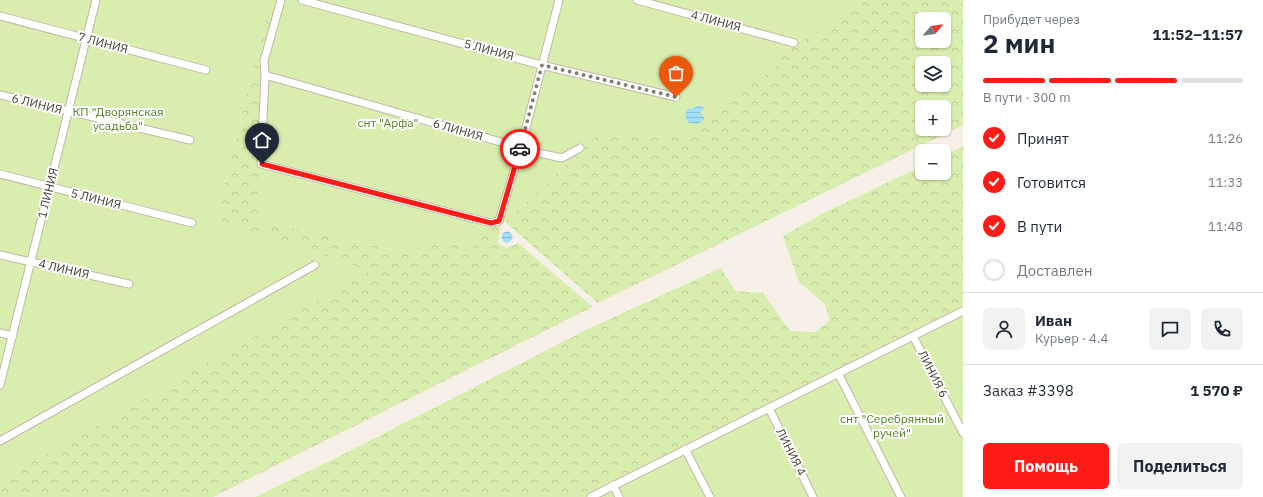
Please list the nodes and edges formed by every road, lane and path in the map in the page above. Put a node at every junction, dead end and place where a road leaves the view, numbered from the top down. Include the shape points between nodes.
1 (96, 0) edge
2 (281, 0) edge
3 (302, 0) edge
4 (559, 0) edge
5 (637, 0) edge
6 (0, 16) edge
7 (86, 39) junction
8 (794, 43) dead end
9 (542, 65) junction
10 (206, 70) dead end
11 (265, 75) junction
12 (0, 95) edge
13 (676, 97) dead end
14 (68, 112) junction
15 (190, 140) dead end
16 (521, 147) junction
17 (580, 148) dead end
18 (0, 174) edge
19 (50, 186) junction
20 (192, 223) dead end
21 (0, 255) edge
22 (31, 262) junction
23 (316, 266) dead end
24 (129, 284) dead end
25 (963, 311) edge
26 (0, 333) edge
27 (13, 336) junction
28 (913, 336) junction
29 (838, 373) junction
30 (0, 385) edge
31 (768, 408) junction
32 (963, 433) edge
33 (0, 441) edge
34 (685, 449) junction
35 (613, 485) junction
36 (591, 497) edge
37 (619, 497) edge
38 (710, 497) edge
39 (814, 497) edge
40 (900, 497) edge

1 - 7 street, 1 ЛИНИЯ
2 - 11 street via 264,61
3 - 9 street, 5 ЛИНИЯ
4 - 9 street
5 - 8 street, 4 ЛИНИЯ
6 - 7 street, 7 ЛИНИЯ
7 - 10 street, 7 ЛИНИЯ
7 - 14 street, 1 ЛИНИЯ
9 - 13 street, 5 ЛИНИЯ
9 - 16 street
11 - 16 street, 6 ЛИНИЯ
11 - 16 street via 261,164 491,223 499,221
12 - 14 street, 6 ЛИНИЯ
14 - 15 street, 6 ЛИНИЯ
14 - 19 street, 1 ЛИНИЯ
16 - 17 street, 6 ЛИНИЯ via 562,158
18 - 19 street, 5 ЛИНИЯ
19 - 20 street, 5 ЛИНИЯ
19 - 22 street, 1 ЛИНИЯ
21 - 22 street, 4 ЛИНИЯ
22 - 24 street, 4 ЛИНИЯ
22 - 27 street, 1 ЛИНИЯ
23 - 33 street
25 - 28 street
26 - 27 street
27 - 30 street, 1 ЛИНИЯ
28 - 29 street
28 - 32 street, ЛИНИЯ 6
29 - 31 street
29 - 40 street
31 - 34 street
31 - 39 street, ЛИНИЯ 4
34 - 35 street
34 - 38 street
35 - 36 street
35 - 37 street

